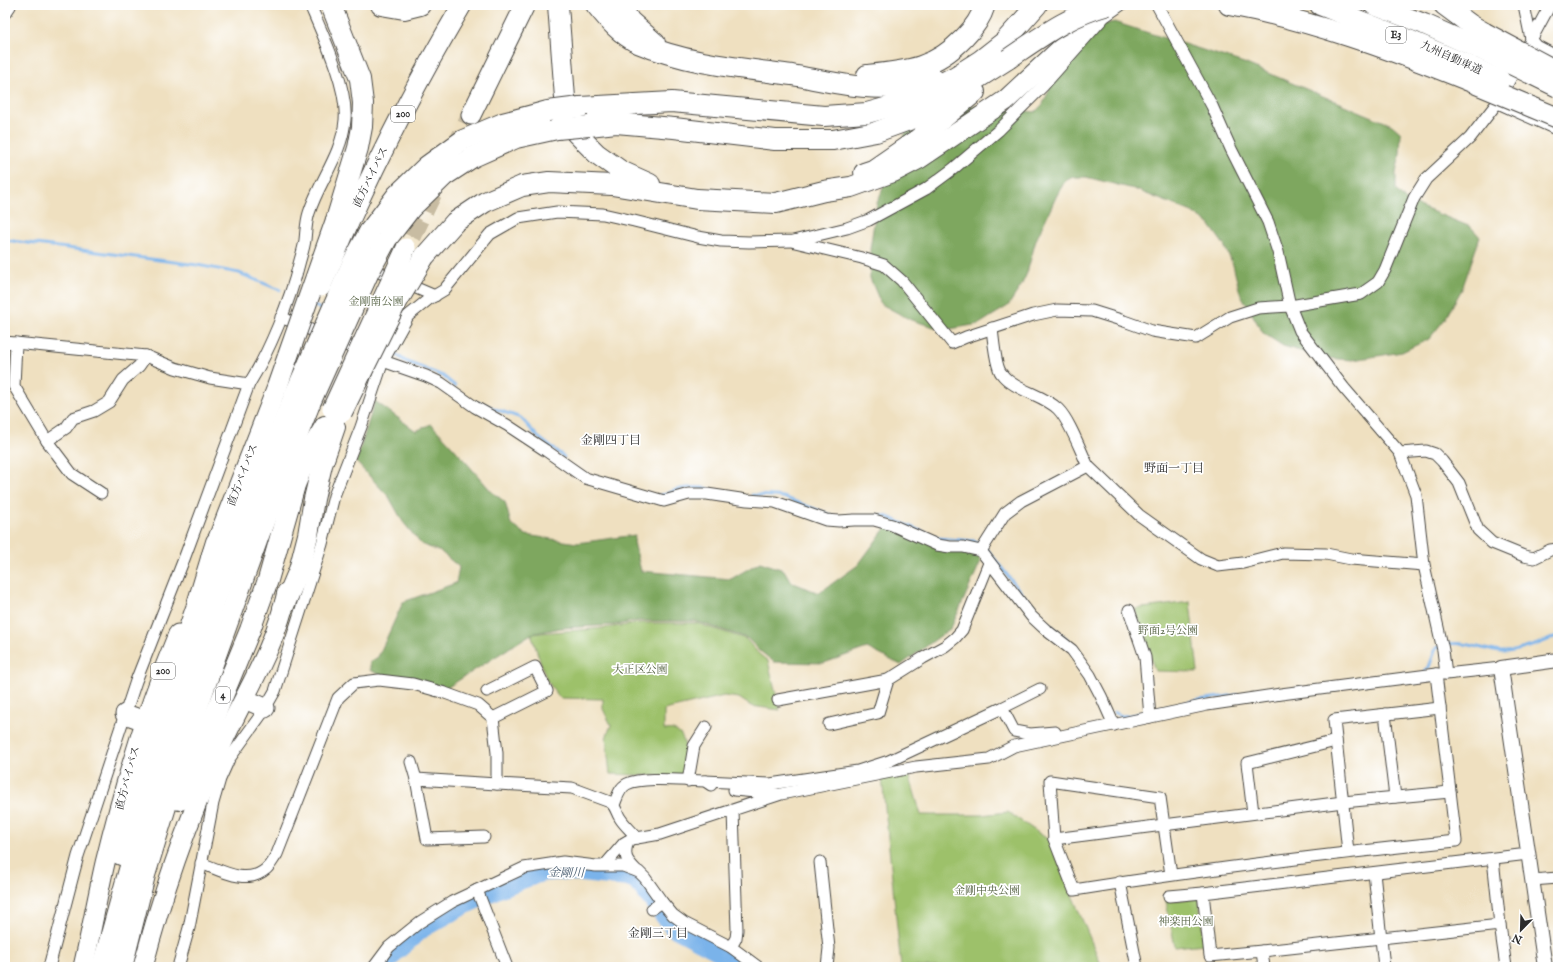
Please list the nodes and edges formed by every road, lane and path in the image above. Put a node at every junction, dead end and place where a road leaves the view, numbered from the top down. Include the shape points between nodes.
1 (9, 5) edge
2 (310, 5) edge
3 (331, 5) edge
4 (381, 5) edge
5 (420, 5) edge
6 (462, 5) edge
7 (525, 5) edge
8 (558, 5) edge
9 (596, 5) edge
10 (620, 5) edge
11 (985, 5) edge
12 (1093, 5) edge
13 (1108, 5) edge
14 (1121, 5) edge
15 (1157, 5) edge
16 (1229, 5) edge
17 (1320, 5) edge
18 (1374, 5) edge
19 (1444, 5) edge
20 (1524, 5) edge
21 (1550, 5) edge
22 (5, 11) edge
23 (1033, 11) edge
24 (1531, 39) junction
25 (1476, 57) junction
26 (1558, 57) edge
27 (684, 58) junction
28 (1008, 59) junction
29 (1558, 72) edge
30 (793, 76) junction
31 (1558, 87) edge
32 (1497, 103) junction
33 (1558, 107) edge
34 (471, 115) tunnel mouth
35 (1558, 118) edge
36 (1558, 130) edge
37 (824, 191) junction
38 (697, 199) junction
39 (342, 222) junction
40 (378, 236) junction
41 (305, 241) junction
42 (793, 241) junction
43 (409, 242) tunnel mouth
44 (435, 296) junction
45 (1290, 306) junction
46 (281, 317) junction
47 (992, 328) junction
48 (11, 343) edge
49 (146, 356) junction
50 (383, 360) junction
51 (249, 384) junction
52 (276, 387) joint
53 (303, 397) junction
54 (333, 416) junction
55 (47, 441) junction
56 (1400, 453) junction
57 (1088, 466) junction
58 (101, 493) dead end
59 (216, 542) junction
60 (1558, 549) edge
61 (981, 551) junction
62 (989, 563) junction
63 (1424, 565) junction
64 (283, 608) joint
65 (1129, 610) dead end
66 (1558, 660) edge
67 (1501, 668) junction
68 (1441, 674) junction
69 (888, 680) junction
70 (1040, 689) dead end
71 (487, 691) dead end
72 (245, 699) junction
73 (778, 700) dead end
74 (266, 708) junction
75 (1002, 708) junction
76 (1440, 708) junction
77 (125, 714) junction
78 (1385, 714) junction
79 (1150, 717) junction
80 (493, 718) junction
81 (145, 721) junction
82 (829, 724) dead end
83 (1114, 725) junction
84 (706, 727) dead end
85 (1069, 735) junction
86 (1336, 741) junction
87 (410, 762) dead end
88 (416, 779) junction
89 (688, 781) junction
90 (705, 781) junction
91 (498, 784) junction
92 (1450, 792) junction
93 (781, 794) junction
94 (1395, 797) junction
95 (1343, 802) junction
96 (614, 805) junction
97 (733, 811) junction
98 (1253, 813) junction
99 (1164, 824) junction
100 (484, 837) dead end
101 (632, 839) junction
102 (1054, 839) junction
103 (1348, 852) junction
104 (1528, 854) junction
105 (1493, 859) junction
106 (820, 862) dead end
107 (201, 863) junction
108 (604, 865) junction
109 (639, 872) junction
110 (1374, 872) junction
111 (1171, 874) junction
112 (1558, 878) edge
113 (1532, 880) junction
114 (1120, 882) junction
115 (477, 890) junction
116 (1203, 893) junction
117 (1169, 896) dead end
118 (662, 902) junction
119 (652, 909) dead end
120 (1500, 925) junction
121 (1380, 938) junction
122 (731, 947) junction
123 (1262, 951) junction
124 (104, 962) edge
125 (122, 966) edge
126 (49, 967) edge
127 (83, 967) edge
128 (143, 967) edge
129 (178, 967) edge
130 (374, 967) edge
131 (507, 967) edge
132 (758, 967) edge
133 (827, 967) edge
134 (1137, 967) edge
135 (1264, 967) edge
136 (1384, 967) edge
137 (1506, 967) edge
138 (1545, 967) edge

1 - 22 street
2 - 41 street via 343,90 345,120 341,142 309,213
3 - 39 highway via 360,79 363,103 362,127
4 - 5 highway via 404,9
6 - 39 highway, 直方バイパス / 200 via 371,174
7 - 34 highway
8 - 38 highway via 565,98 576,134 597,154 621,171 656,187
9 - 27 highway via 608,21 624,35 638,43
10 - 27 highway via 630,20 649,38
11 - 30 highway via 982,15 958,44 940,58 920,67 858,76
12 - 37 highway via 1063,47 1006,100 980,119 920,158 893,172 851,187
13 - 28 highway, bridge via 1062,23
14 - 42 street via 1104,17 1043,86 998,130 926,189 869,220
15 - 45 street via 1212,106 1268,222 1278,252
16 - 25 highway via 1256,10 1358,39
17 - 25 highway, 九州自動車道 / E3 via 1408,40
18 - 25 highway, 九州自動車道 / E3 via 1424,24
19 - 25 highway via 1471,25
20 - 24 street
21 - 24 street
23 - 30 highway via 961,64 912,85 874,88
23 - 40 highway, bridge via 1004,42 956,76 903,103 867,113 824,116 672,102 580,107 548,111 503,123 463,140 427,166 396,195
24 - 26 street via 1537,46
24 - 32 street
25 - 29 highway, bridge
25 - 31 highway, 九州自動車道 / E3, bridge
25 - 33 highway, 九州自動車道 / E3, bridge
25 - 35 highway, bridge
27 - 30 highway
28 - 37 highway via 970,97 918,139 873,170
28 - 40 highway, bridge via 917,117 876,132 832,140 775,140 616,123 557,129 516,138 473,157 444,176
32 - 36 street
32 - 45 street via 1470,138 1426,179 1414,198 1378,282 1361,294
37 - 38 highway via 776,203
38 - 54 highway, bridge via 612,185 549,182 522,186 485,202 455,222 424,257
39 - 52 highway, bridge
40 - 53 highway, bridge via 352,264
41 - 44 street
41 - 46 street
42 - 44 street via 721,241 603,214 557,212 518,218 490,234 444,290
42 - 47 street via 884,265 902,281 952,343
43 - 54 highway, bridge
44 - 50 street via 408,316
45 - 47 street via 1258,308 1230,317 1196,338 1152,332 1124,320 1092,312 1057,310
45 - 56 street via 1300,331 1312,349
46 - 50 street
46 - 51 street
47 - 57 street via 1000,372 1009,381 1048,401 1059,410
48 - 49 street
48 - 55 street via 14,386
49 - 51 street via 210,378
49 - 55 street via 123,380 109,402 94,411 73,418 66,428
50 - 61 street via 441,383 585,478 664,502 689,494 707,494 775,502 826,520 874,520 937,545
50 - 74 street via 361,427 334,496 322,544 274,691
51 - 77 street
52 - 59 highway, 直方バイパス / 200
53 - 124 highway via 253,496 211,613 129,870
53 - 125 highway via 271,502 192,722 145,875
54 - 64 highway via 299,570
54 - 125 highway, 4 via 305,460 295,485 268,580 183,794
55 - 58 street via 72,474
56 - 60 street via 1426,451 1442,461 1459,483 1478,530 1492,543 1534,558
56 - 63 street via 1416,495
57 - 61 street via 1021,501 1005,513
57 - 63 street via 1139,515 1201,559 1218,566 1283,553 1326,554 1351,559
59 - 81 highway, 直方バイパス / 200 via 163,669
59 - 124 highway via 138,775 118,873
61 - 62 street
62 - 69 street via 962,630 945,646
62 - 83 street via 1031,616 1072,650 1090,675
63 - 68 street via 1442,647
64 - 72 highway via 268,650
65 - 79 street via 1145,657
66 - 67 street
67 - 68 street
67 - 104 street
68 - 76 street
68 - 79 street via 1274,695
69 - 73 street
69 - 82 street via 878,713
70 - 75 street
71 - 80 street via 535,667 547,691
72 - 74 highway
72 - 128 highway via 218,752 180,844 156,916
74 - 107 street via 229,759 220,779
75 - 85 street via 1014,731
75 - 90 street via 872,768 770,784
76 - 78 street
76 - 92 street
77 - 81 highway
77 - 126 street via 78,856
78 - 86 street via 1334,720
78 - 94 street
79 - 83 street
80 - 91 street
80 - 107 street via 478,706 413,684 379,680 354,683 338,698 277,854 266,870 245,878
81 - 127 highway, 直方バイパス / 200 via 105,863
83 - 85 street
84 - 89 street via 694,746
85 - 93 street via 1014,746 990,759 916,767
86 - 95 street
86 - 98 street via 1247,763
87 - 88 street
88 - 91 street
88 - 100 street via 427,839
89 - 90 street
89 - 96 street via 644,780 626,784 620,790
90 - 93 street via 723,788
91 - 96 street via 572,788
92 - 94 street
92 - 103 street via 1456,841
93 - 97 street
94 - 95 street
95 - 98 street
95 - 103 street
96 - 101 street
97 - 101 street via 660,834
97 - 122 street via 737,930
98 - 99 street
99 - 102 street
99 - 102 street via 1160,797 1050,781
99 - 111 street
101 - 108 street
101 - 109 street via 625,852 626,857
102 - 114 street via 1074,890
103 - 111 street
104 - 105 street
104 - 113 street
105 - 110 street
105 - 120 street
106 - 133 street via 828,941
107 - 129 street via 189,928
108 - 109 street via 623,866
108 - 115 street via 563,862 524,868
109 - 118 street
110 - 116 street
110 - 121 street
111 - 114 street
112 - 113 street
113 - 138 street
114 - 134 street
115 - 130 street via 420,922 389,947
115 - 131 street
116 - 117 street
116 - 123 street via 1210,956
118 - 119 street
118 - 122 street via 684,923
120 - 121 street
120 - 137 street
121 - 123 street
121 - 136 street
122 - 132 street
123 - 135 street

